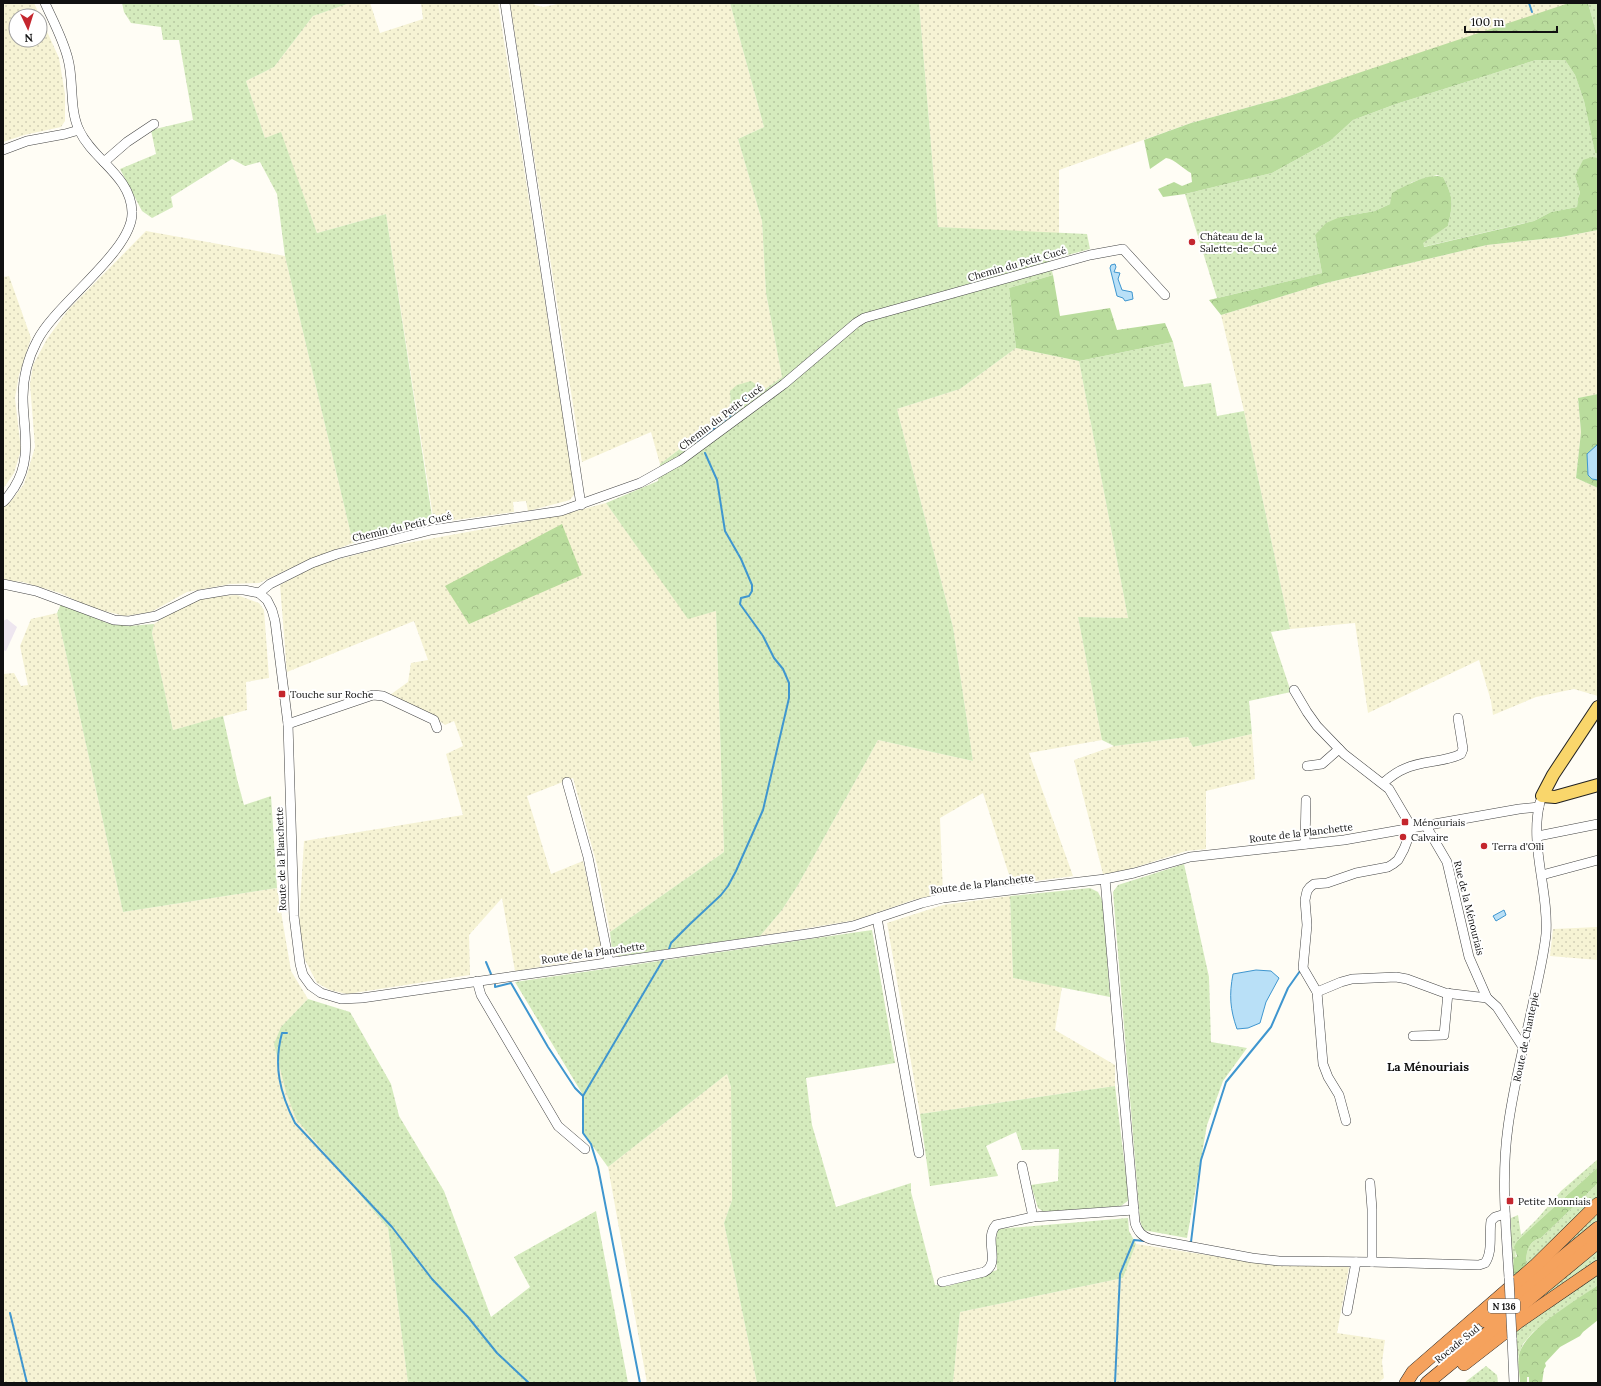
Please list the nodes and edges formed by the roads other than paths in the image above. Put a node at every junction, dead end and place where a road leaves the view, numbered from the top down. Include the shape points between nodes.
1 (45, 3) edge
2 (505, 3) edge
3 (154, 124) dead end
4 (79, 130) junction
5 (3, 150) edge
6 (104, 162) junction
7 (1165, 295) dead end
8 (3, 502) edge
9 (581, 505) junction
10 (3, 584) edge
11 (259, 593) junction
12 (1294, 690) dead end
13 (1598, 707) edge
14 (1458, 718) dead end
15 (288, 724) junction
16 (437, 728) dead end
17 (1339, 749) junction
18 (1307, 766) dead end
19 (567, 782) dead end
20 (1383, 783) junction
21 (1598, 785) edge
22 (1306, 800) dead end
23 (1541, 802) junction
24 (1598, 824) edge
25 (1426, 826) junction
26 (1412, 828) junction
27 (1538, 836) junction
28 (1305, 844) junction
29 (1598, 860) edge
30 (1542, 875) junction
31 (1106, 879) junction
32 (877, 918) junction
33 (609, 962) junction
34 (476, 981) junction
35 (1317, 992) junction
36 (1448, 993) junction
37 (1487, 998) junction
38 (1412, 1036) dead end
39 (1524, 1046) junction
40 (1346, 1121) dead end
41 (585, 1149) dead end
42 (919, 1153) dead end
43 (1022, 1166) dead end
44 (1370, 1183) dead end
45 (1598, 1204) edge
46 (1134, 1210) junction
47 (1505, 1214) junction
48 (1033, 1217) junction
49 (1598, 1228) edge
50 (1598, 1242) edge
51 (1356, 1262) junction
52 (1372, 1262) junction
53 (1598, 1266) edge
54 (942, 1282) dead end
55 (1347, 1311) dead end
56 (1407, 1383) edge
57 (1427, 1383) edge
58 (1438, 1383) edge
59 (1514, 1383) edge

1 - 4 street via 62,39 68,59
2 - 9 street
3 - 6 street via 127,142
4 - 5 street via 27,141
4 - 6 street via 87,144
6 - 8 street via 127,191 132,204 132,221 115,250 60,310 37,340 25,375 23,395 26,454 23,472
7 - 9 street, Chemin du Petit Cucé via 1123,249 864,318 784,384 682,460 640,483
9 - 11 street, Chemin du Petit Cucé via 561,512 431,530 337,554 312,563 270,584
10 - 11 street via 36,591 114,620 156,616 199,595 229,590
11 - 15 street, Route de la Planchette via 267,600 275,621
12 - 17 street via 1307,712
13 - 23 main road, Route de Chantepie via 1553,775
14 - 20 street via 1463,749 1461,754 1455,758 1404,769
15 - 16 street via 373,695 383,696 434,720
15 - 34 street, Route de la Planchette via 294,916 300,964 307,981 321,993 341,999
17 - 18 street via 1322,764
17 - 20 street
19 - 33 street via 588,856
20 - 26 street
21 - 23 main road
22 - 28 street
23 - 25 street, Route de la Planchette via 1524,808
23 - 27 street, Route de Chantepie
24 - 27 street
25 - 26 street, Route de la Planchette
25 - 37 street, Rue de la Ménouriais via 1447,862 1469,957
26 - 28 street, Route de la Planchette
26 - 35 street via 1404,849 1393,864 1314,884 1307,892 1303,968
27 - 30 street, Route de Chantepie
28 - 31 street, Route de la Planchette via 1190,857
29 - 30 street
30 - 39 street, Route de Chantepie via 1546,936
31 - 32 street, Route de la Planchette via 943,898
31 - 46 street
32 - 33 street, Route de la Planchette via 853,926 814,933
32 - 42 street
33 - 34 street, Route de la Planchette
34 - 41 street via 481,996 558,1126
35 - 36 street via 1352,979 1396,977 1407,978
35 - 40 street via 1323,1064 1339,1095
36 - 37 street
36 - 38 street via 1444,1035
37 - 39 street, Rue de la Ménouriais via 1497,1006
39 - 47 street, Route de Chantepie via 1508,1127 1503,1176
43 - 48 street
44 - 52 street
45 - 56 highway via 1536,1265 1414,1372
46 - 48 street
46 - 51 street via 1138,1231 1150,1239 1252,1258
47 - 52 street via 1490,1221 1490,1253 1485,1264
47 - 59 street, Route de Chantepie, bridge
48 - 54 street via 996,1225 992,1229 992,1264 989,1269
49 - 56 highway, Rocade Sud / N 136
50 - 57 highway, Rocade Sud / N 136
51 - 52 street
51 - 55 street
53 - 58 highway

